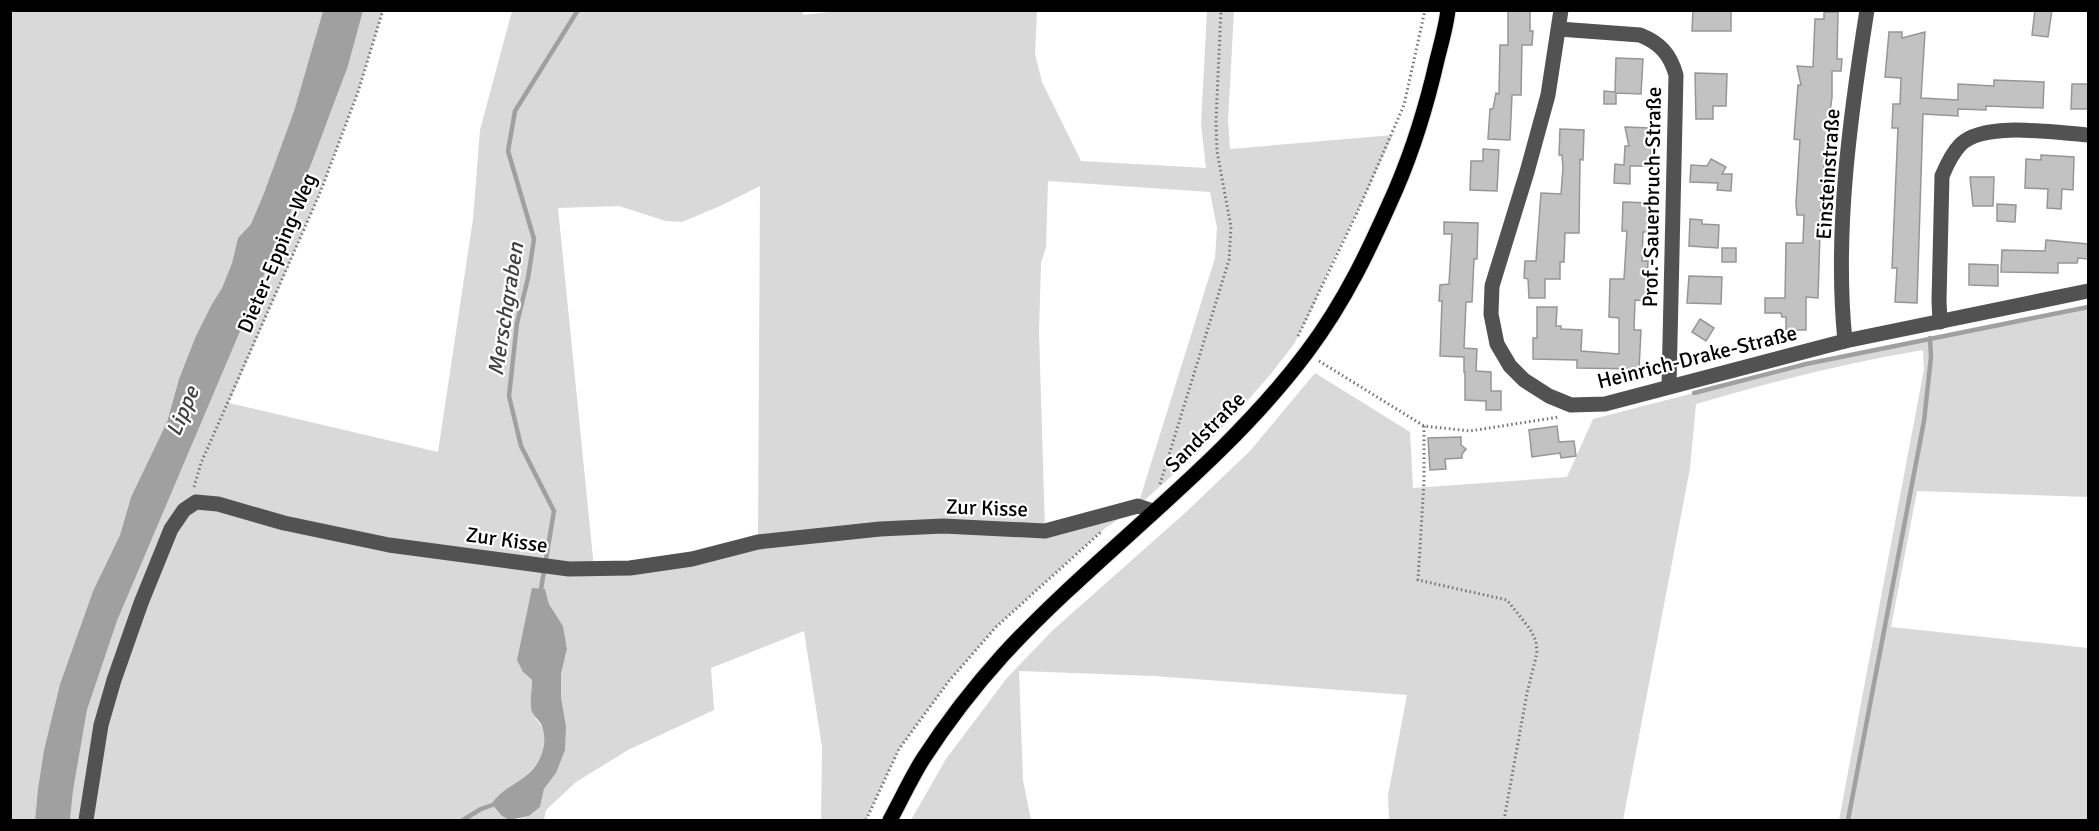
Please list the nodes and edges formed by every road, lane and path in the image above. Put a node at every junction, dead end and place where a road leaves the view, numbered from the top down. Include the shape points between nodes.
1 (383, 10) edge
2 (1221, 10) edge
3 (1425, 10) edge
4 (1448, 10) edge
5 (1561, 10) edge
6 (1867, 10) edge
7 (1559, 29) junction
8 (2088, 135) edge
9 (2088, 291) edge
10 (1940, 322) junction
11 (1845, 341) junction
12 (1300, 348) junction
13 (1669, 386) junction
14 (1571, 405) junction
15 (1424, 426) junction
16 (1160, 486) dead end
17 (192, 504) junction
18 (1153, 511) junction
19 (1104, 529) dead end
20 (86, 820) edge
21 (866, 820) edge
22 (890, 820) edge
23 (1504, 820) edge

1 - 17 path, Dieter-Epping-Weg via 358,92 320,193 201,464
2 - 16 path via 1216,131 1231,227 1229,260
3 - 12 path via 1404,105 1393,135
4 - 12 main road, Sandstraße via 1426,110 1367,257 1336,309
5 - 7 street, Heinrich-Drake-Straße
6 - 11 street, Einsteinstraße via 1844,207
7 - 13 street, Prof.-Sauerbruch-Straße via 1640,35 1663,48 1672,62 1676,75
7 - 14 street, Heinrich-Drake-Straße via 1548,95 1492,286 1491,314 1497,344 1510,366 1524,381
8 - 10 street via 1994,130 1962,143 1949,159 1942,176
9 - 10 street, Heinrich-Drake-Straße
10 - 11 street, Heinrich-Drake-Straße
11 - 13 street, Heinrich-Drake-Straße
12 - 15 path
12 - 18 main road, Sandstraße via 1270,396
13 - 14 street, Heinrich-Drake-Straße via 1605,404
14 - 15 path via 1558,418 1470,431
15 - 23 path via 1418,580 1507,600 1536,641 1537,653
17 - 18 street, Zur Kisse via 218,504 284,524 389,544 568,569 630,568 692,559 758,542 880,529 943,526 1045,531 1137,506
17 - 20 street via 171,529 114,680 100,725
18 - 22 main road, Sandstraße via 1003,655 922,760
19 - 21 path via 996,627 949,681 899,749

